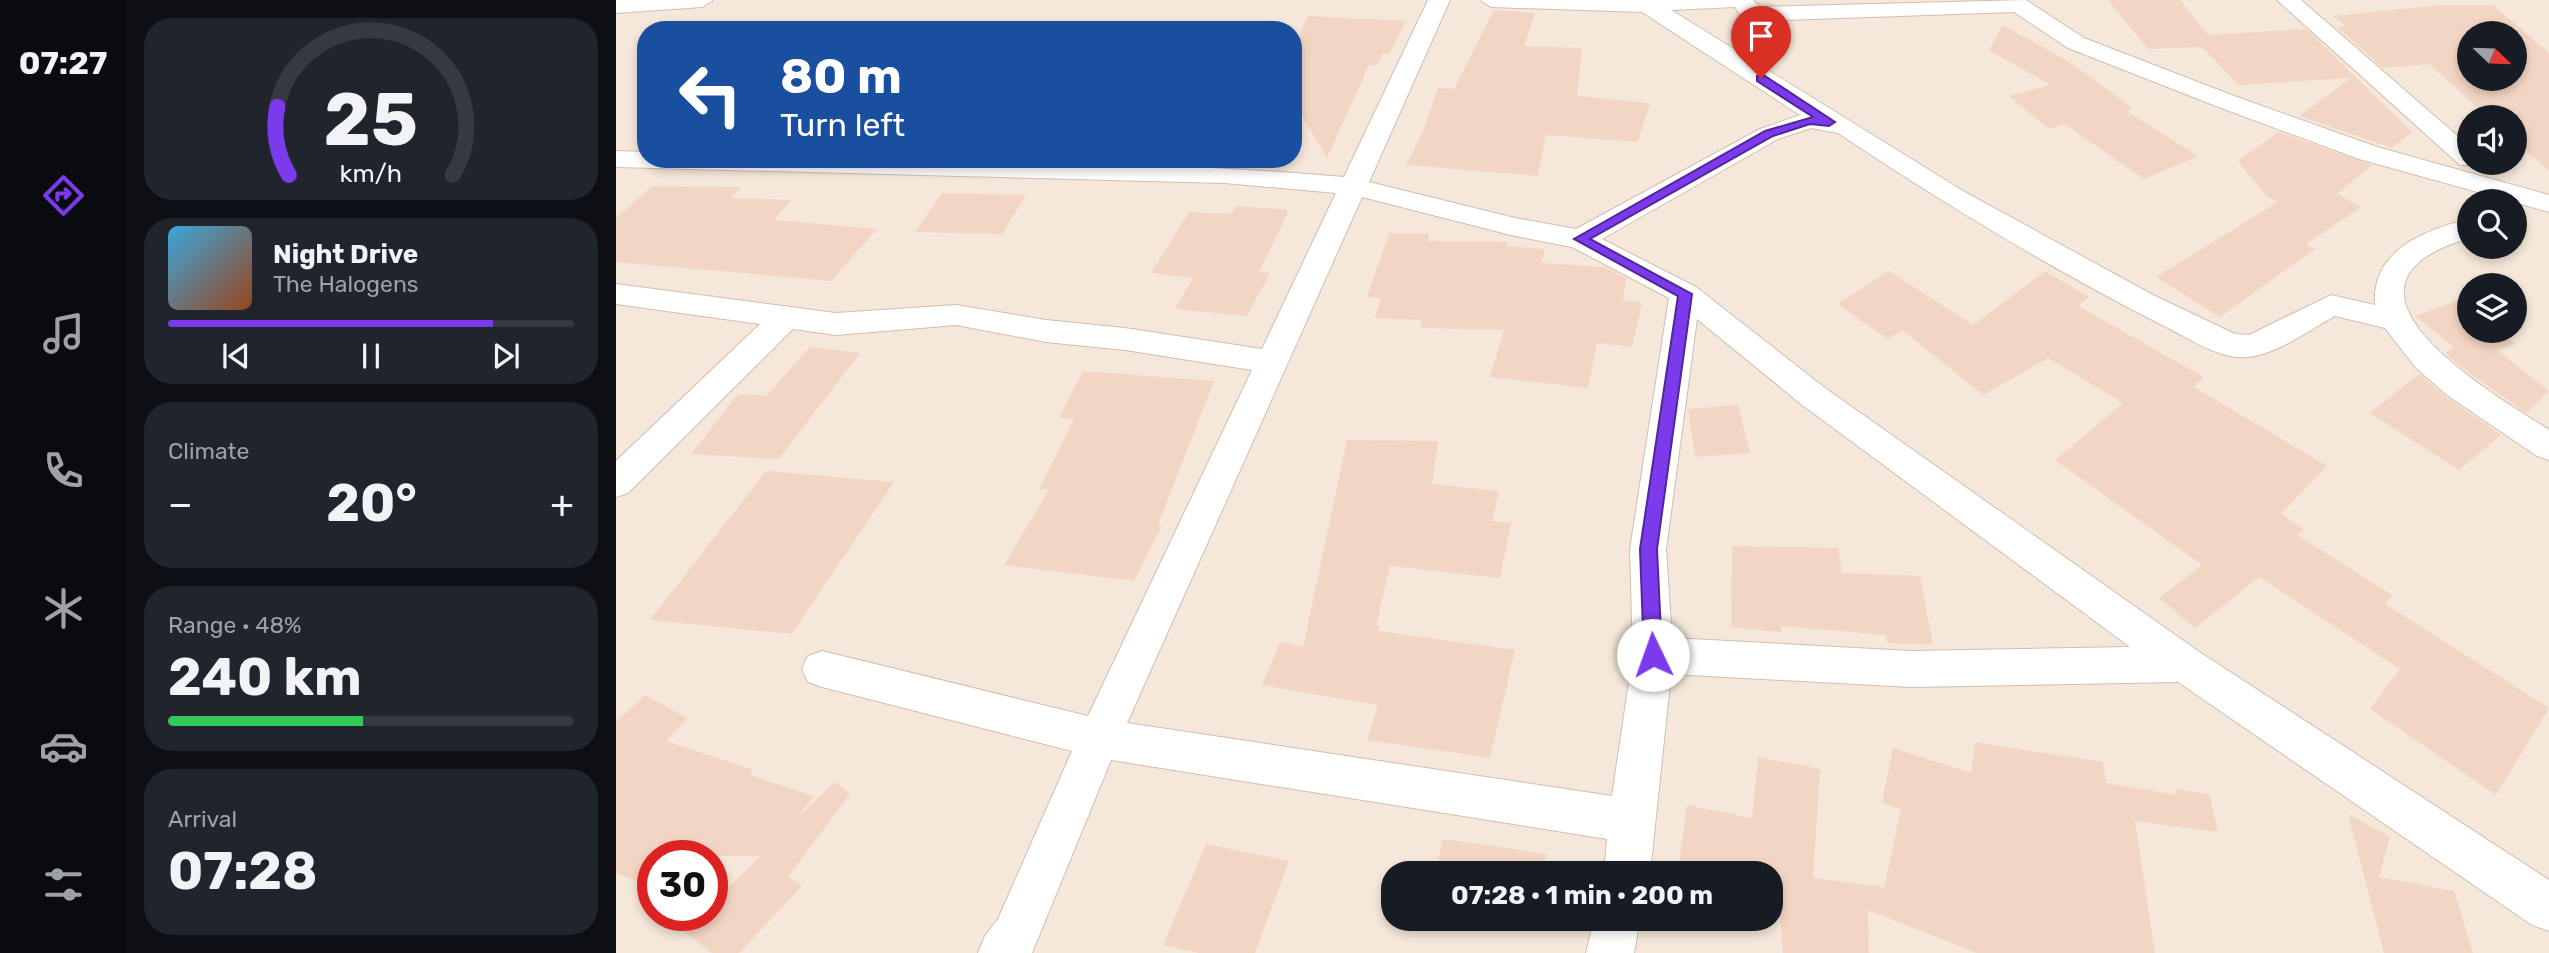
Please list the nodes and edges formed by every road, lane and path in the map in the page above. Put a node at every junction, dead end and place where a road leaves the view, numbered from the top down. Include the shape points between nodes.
1 (702, 0) edge
2 (1438, 0) edge
3 (1491, 0) edge
4 (1741, 0) edge
5 (2288, 0) edge
6 (2013, 2) edge
7 (1647, 5) junction
8 (616, 6) edge
9 (1829, 122) junction
10 (2457, 148) edge
11 (616, 159) edge
12 (637, 160) edge
13 (958, 168) edge
14 (2491, 175) edge
15 (1351, 186) junction
16 (2487, 189) edge
17 (2510, 189) edge
18 (2457, 232) edge
19 (1580, 239) junction
20 (616, 294) edge
21 (1685, 294) junction
22 (787, 316) junction
23 (2393, 319) junction
24 (1273, 362) junction
25 (2549, 447) edge
26 (616, 483) edge
27 (1653, 655) junction
28 (2184, 664) junction
29 (821, 669) dead end
30 (1099, 738) junction
31 (1631, 821) junction
32 (1628, 861) edge
33 (2549, 908) edge
34 (1614, 931) edge
35 (1002, 953) edge
36 (1609, 953) edge

1 - 8 street
2 - 15 street
3 - 7 street
4 - 6 street via 1757,14
4 - 7 street
5 - 10 street
6 - 16 street via 2077,43 2368,153
7 - 9 street
9 - 19 street via 1809,120 1769,134
9 - 23 street via 1847,128 1965,204 2230,345 2259,343 2331,306
11 - 12 street
13 - 15 street via 1224,175
14 - 17 street
15 - 19 street via 1515,228
15 - 24 street
18 - 23 street via 2422,244 2399,262 2389,290
19 - 21 street
20 - 22 street
21 - 27 street via 1648,549
21 - 28 street via 1813,396
22 - 24 street via 836,324 956,315
22 - 26 street
23 - 25 street via 2414,350 2444,376
24 - 30 street
27 - 28 street via 1911,669
27 - 31 street
28 - 33 street
29 - 30 street
30 - 31 street
30 - 35 street via 1015,936
31 - 32 street
34 - 36 street

